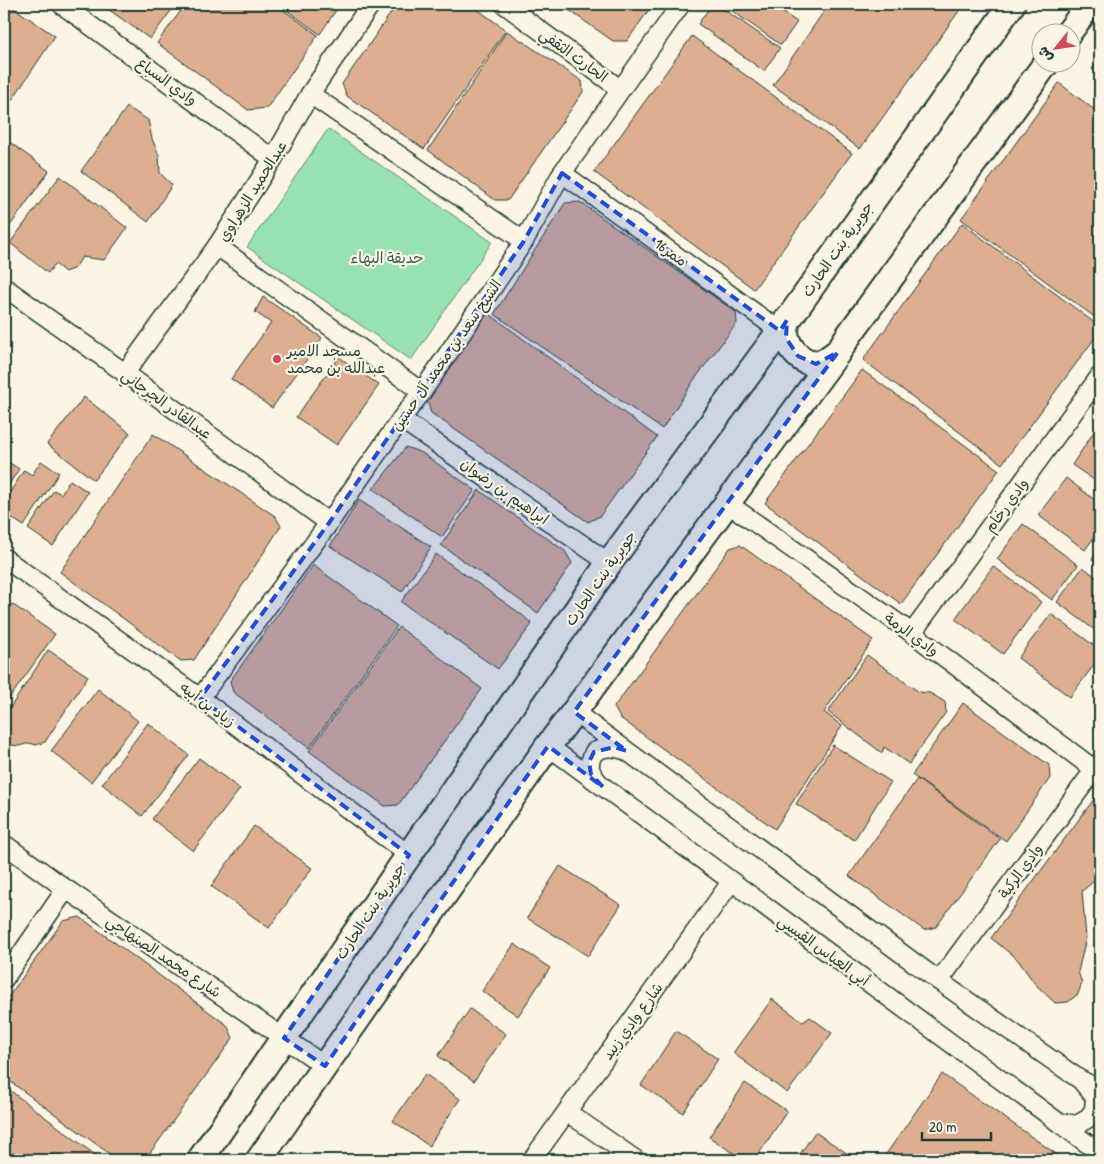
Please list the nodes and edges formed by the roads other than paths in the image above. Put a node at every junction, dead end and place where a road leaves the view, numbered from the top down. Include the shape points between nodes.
1 (61, 4) edge
2 (371, 4) edge
3 (504, 4) edge
4 (681, 4) edge
5 (1012, 4) edge
6 (1090, 4) edge
7 (1076, 22) edge
8 (1040, 72) edge
9 (620, 89) junction
10 (310, 94) junction
11 (273, 159) junction
12 (562, 173) junction
13 (524, 241) junction
14 (217, 246) junction
15 (4, 287) edge
16 (783, 325) junction
17 (838, 352) junction
18 (755, 364) junction
19 (125, 373) junction
20 (1100, 376) edge
21 (422, 392) junction
22 (801, 402) junction
23 (401, 419) junction
24 (727, 503) junction
25 (330, 523) junction
26 (4, 558) edge
27 (610, 563) junction
28 (912, 633) junction
29 (200, 698) junction
30 (574, 712) junction
31 (548, 746) junction
32 (627, 751) junction
33 (1097, 766) edge
34 (603, 787) junction
35 (4, 844) edge
36 (409, 855) junction
37 (732, 882) junction
38 (66, 889) junction
39 (4, 979) edge
40 (938, 981) junction
41 (284, 1038) junction
42 (325, 1066) junction
43 (1080, 1079) junction
44 (1100, 1090) edge
45 (567, 1112) junction
46 (1058, 1122) junction
47 (1100, 1153) edge
48 (200, 1160) edge
49 (259, 1160) edge
50 (532, 1160) edge
51 (636, 1160) edge

1 - 11 street, وادي السباع
2 - 10 street, عبدالحميد الزهراوي
3 - 9 street, الحارث الثقفي
4 - 9 street, الشيخ سعد بن محمد آل حسين
5 - 16 street, جويرية بنت الحارث
6 - 7 street
8 - 17 street
9 - 12 street, الشيخ سعد بن محمد آل حسين
10 - 11 street, عبدالحميد الزهراوي
10 - 13 street
11 - 14 street, عبدالحميد الزهراوي
12 - 13 street, الشيخ سعد بن محمد آل حسين
12 - 16 street, ممر16
13 - 21 street, الشيخ سعد بن محمد آل حسين
14 - 19 street, عبدالحميد الزهراوي
14 - 21 street
15 - 19 street, عبدالقادر الجرجاني
16 - 17 street via 791,348 808,362 824,362
16 - 18 street, جويرية بنت الحارث
17 - 22 street
18 - 22 street via 780,360 799,371 804,393
18 - 27 street, جويرية بنت الحارث
19 - 25 street, عبدالقادر الجرجاني
20 - 28 street, وادي رخام
21 - 23 street, الشيخ سعد بن محمد آل حسين
22 - 24 street
23 - 25 street, الشيخ سعد بن محمد آل حسين
23 - 27 street, ابراهيم بن رضوان
24 - 28 street, وادي الرمة
24 - 30 street
25 - 29 street, الشيخ سعد بن محمد آل حسين
26 - 29 street, زياد بن أبيه
27 - 36 street, جويرية بنت الحارث
28 - 33 street, وادي الرمة
29 - 36 street, زياد بن أبيه
30 - 31 street
30 - 32 street
31 - 34 street, أبي العباس القيسي
31 - 42 street
32 - 34 street via 614,747 594,752 589,762 591,774
32 - 40 street
33 - 40 street, وادي الركبة
34 - 37 street, أبي العباس القيسي
35 - 38 street, شارع محمد الصنهاجي
36 - 41 street, جويرية بنت الحارث
37 - 45 street, شارع وادي زبيد
37 - 46 street, أبي العباس القيسي
38 - 39 street
38 - 41 street, شارع محمد الصنهاجي
40 - 43 street
41 - 42 street, شارع محمد الصنهاجي
41 - 48 street, جويرية بنت الحارث
42 - 49 street
43 - 44 street
43 - 46 street via 1095,1097 1094,1110 1077,1125
45 - 50 street, شارع وادي زبيد
45 - 51 street
46 - 47 street, أبي العباس القيسي

